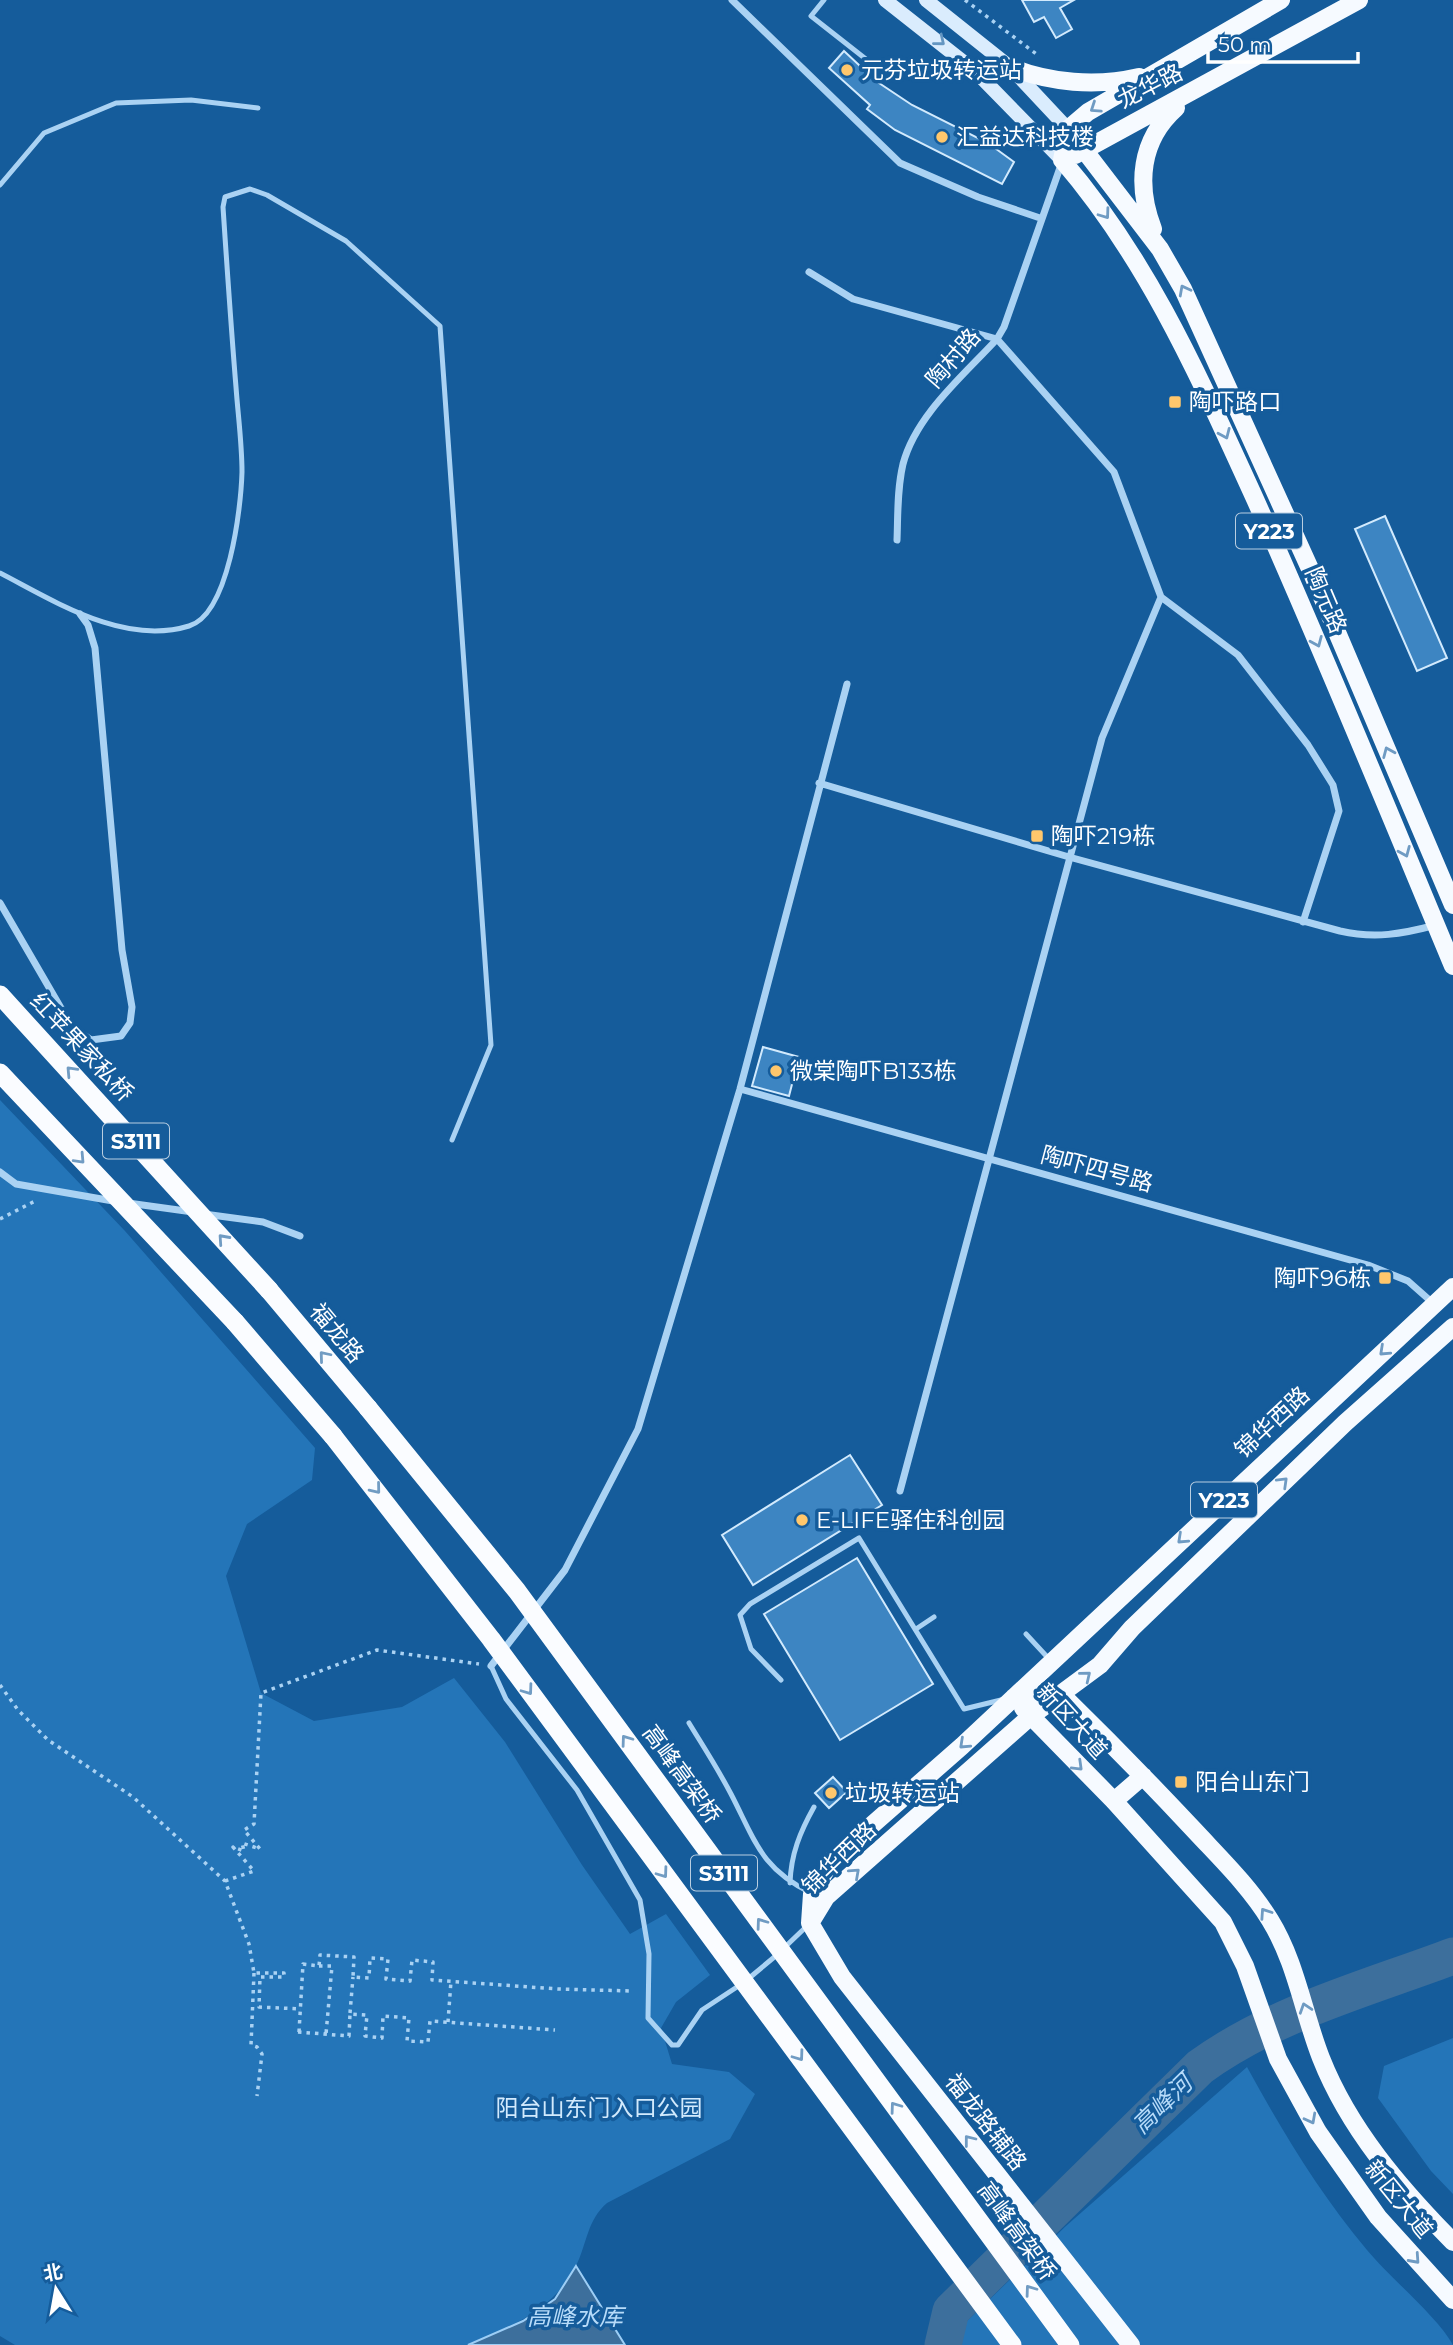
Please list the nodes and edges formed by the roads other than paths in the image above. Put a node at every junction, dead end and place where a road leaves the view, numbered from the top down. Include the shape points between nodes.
1 (732, 0) edge
2 (824, 0) edge
3 (885, 0) edge
4 (926, 0) edge
5 (1281, 0) edge
6 (1359, 0) edge
7 (1010, 67) junction
8 (1155, 71) junction
9 (890, 78) dead end
10 (1194, 92) junction
11 (258, 108) dead end
12 (1068, 129) junction
13 (1085, 150) junction
14 (1062, 160) junction
15 (0, 185) edge
16 (1040, 218) junction
17 (1160, 248) junction
18 (809, 272) dead end
19 (997, 339) junction
20 (897, 540) dead end
21 (0, 573) edge
22 (1161, 597) junction
23 (80, 614) junction
24 (847, 684) dead end
25 (819, 783) junction
26 (1069, 857) junction
27 (0, 903) edge
28 (1453, 905) edge
29 (1303, 922) junction
30 (1436, 925) junction
31 (1453, 966) edge
32 (0, 995) edge
33 (0, 1073) edge
34 (740, 1089) junction
35 (452, 1140) dead end
36 (990, 1160) junction
37 (0, 1172) edge
38 (300, 1236) dead end
39 (1453, 1287) edge
40 (269, 1290) joint
41 (1434, 1305) junction
42 (1453, 1327) edge
43 (369, 1408) joint
44 (900, 1491) dead end
45 (934, 1617) dead end
46 (916, 1629) junction
47 (1026, 1634) dead end
48 (1051, 1662) junction
49 (491, 1666) joint
50 (781, 1680) dead end
51 (1062, 1695) junction
52 (1014, 1697) junction
53 (1031, 1716) junction
54 (689, 1723) dead end
55 (1143, 1776) junction
56 (1114, 1801) junction
57 (814, 1807) dead end
58 (790, 1883) junction
59 (813, 1894) junction
60 (810, 1923) junction
61 (1453, 2242) edge
62 (1453, 2300) edge
63 (1012, 2345) edge
64 (1070, 2345) edge
65 (1131, 2345) edge

1 - 16 street via 900,163
2 - 9 lane via 811,16
3 -> 14 main road via 975,71
4 - 7 main road
5 - 8 main road, 龙华路
6 - 10 main road, 龙华路
7 - 8 main road via 1070,82 1125,79
7 - 12 main road
8 -> 12 main road, 龙华路
10 - 13 main road, 龙华路
10 - 17 main road via 1160,122 1143,162 1143,191
11 - 15 lane via 191,100 116,103 44,133
12 - 13 main road, 陶元路 / Y223
12 - 14 main road
13 - 14 main road, 龙华路
13 - 17 main road, 陶元路 / Y223
14 - 16 street, 陶村路
14 -> 30 main road, 陶元路 / Y223 via 1129,247 1203,385 1291,579
16 - 19 street, 陶村路
28 -> 17 main road, 陶元路 / Y223 via 1226,376
18 - 19 street via 853,299
19 - 20 street, 陶村路 via 912,440 898,494
19 - 22 street via 1114,472
21 - 23 lane
22 - 26 street via 1102,738
22 - 29 street via 1238,655 1308,745 1332,785 1339,811
23 - 27 street via 95,648 122,950 132,1007 130,1023 121,1037 91,1040 72,1027
23 - 35 lane via 135,629 164,631 192,625 208,615 219,591 236,532 242,471 225,197 250,189 267,195 346,241 440,326 491,1045
24 - 25 street
25 - 26 street
25 - 34 street
26 - 29 street
26 - 36 street
29 - 30 street via 1373,937
30 - 31 main road, 陶元路 / Y223
40 -> 32 highway, 红苹果家私桥 / S3111, bridge
33 -> 63 highway, S3111, bridge via 235,1322 333,1436 491,1639
34 - 36 street, 陶吓四号路
34 - 49 street via 638,1429 565,1570
36 - 41 street, 陶吓四号路 via 1389,1271 1416,1287
36 - 44 street
37 - 38 street via 16,1184 53,1192 263,1222
39 - 41 main road, 锦华西路 / Y223
43 -> 40 highway, 福龙路 / S3111
41 -> 48 main road, 锦华西路 / Y223
51 -> 42 main road, 锦华西路 / Y223 via 1100,1665 1132,1628 1345,1423
64 -> 43 highway, 高峰高架桥 / S3111, bridge via 517,1591
45 - 46 lane
46 - 50 lane via 859,1538 750,1604 740,1615 751,1649
46 - 52 lane via 964,1709
47 - 48 lane
48 - 52 main road, 锦华西路 / Y223
49 - 60 lane via 506,1699 577,1790 640,1900 649,1954 648,2018 672,2045 682,2042 702,2010 771,1960
51 - 52 main road, 新区大道
51 - 53 main road, 锦华西路 / Y223
51 - 55 main road, 新区大道
52 - 53 main road, 新区大道
52 -> 59 main road, 锦华西路 / Y223 via 831,1861
53 -> 56 main road, 新区大道
60 -> 53 main road, 锦华西路 / Y223 via 826,1897
54 - 58 lane via 766,1862
55 - 56 main road
61 -> 55 main road, 新区大道 via 1410,2198 1338,2094 1315,2042 1284,1945 1254,1896
56 -> 62 main road, 新区大道 via 1223,1922 1237,1945 1278,2059 1318,2132 1385,2225
57 - 58 lane via 791,1861
58 - 59 lane
59 - 60 main road, 锦华西路 / Y223
65 -> 60 main road, 福龙路辅路 via 842,1977

